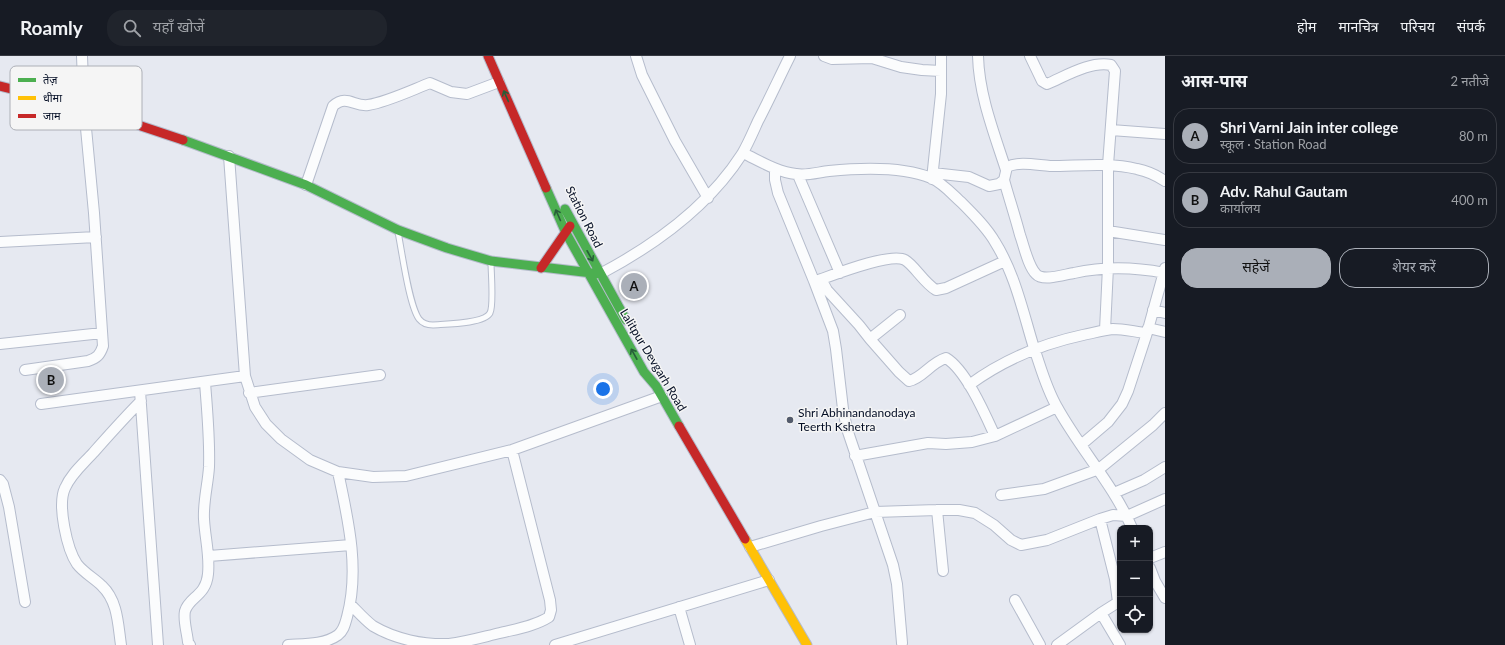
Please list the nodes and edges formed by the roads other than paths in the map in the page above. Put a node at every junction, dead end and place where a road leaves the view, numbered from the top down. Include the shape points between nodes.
1 (82, 56) edge
2 (488, 56) edge
3 (498, 56) edge
4 (636, 56) edge
5 (790, 56) edge
6 (824, 56) edge
7 (941, 56) edge
8 (978, 56) edge
9 (1030, 56) edge
10 (82, 66) edge
11 (941, 72) junction
12 (499, 82) junction
13 (0, 86) edge
14 (10, 88) edge
15 (142, 127) edge
16 (86, 130) edge
17 (1110, 130) junction
18 (1165, 134) edge
19 (743, 153) junction
20 (229, 156) junction
21 (1108, 165) junction
22 (775, 169) junction
23 (798, 175) junction
24 (1005, 175) junction
25 (933, 176) junction
26 (1165, 181) edge
27 (306, 185) junction
28 (708, 198) junction
29 (572, 224) junction
30 (398, 230) junction
31 (1108, 231) junction
32 (566, 233) junction
33 (96, 237) junction
34 (1165, 240) edge
35 (0, 242) edge
36 (491, 261) junction
37 (1005, 261) junction
38 (1108, 267) junction
39 (541, 268) junction
40 (1165, 271) edge
41 (588, 272) junction
42 (840, 273) junction
43 (600, 274) junction
44 (818, 280) junction
45 (1153, 310) junction
46 (1165, 313) edge
47 (900, 315) dead end
48 (1106, 330) junction
49 (1147, 331) junction
50 (1165, 332) edge
51 (102, 333) junction
52 (870, 339) junction
53 (0, 344) edge
54 (1035, 348) junction
55 (25, 370) dead end
56 (380, 375) dead end
57 (245, 376) junction
58 (205, 382) junction
59 (969, 385) junction
60 (656, 386) junction
61 (249, 393) junction
62 (140, 396) junction
63 (662, 396) junction
64 (41, 404) dead end
65 (1057, 406) junction
66 (1165, 413) edge
67 (995, 436) junction
68 (1081, 445) junction
69 (512, 450) junction
70 (855, 456) junction
71 (1165, 467) edge
72 (1099, 469) junction
73 (338, 472) junction
74 (0, 480) edge
75 (1114, 493) junction
76 (1001, 495) dead end
77 (1165, 499) edge
78 (937, 510) junction
79 (875, 512) junction
80 (1127, 516) junction
81 (1100, 519) junction
82 (1131, 525) edge
83 (351, 544) junction
84 (750, 548) junction
85 (1165, 552) edge
86 (209, 556) junction
87 (1153, 557) edge
88 (944, 571) dead end
89 (769, 580) junction
90 (1153, 583) edge
91 (1118, 597) edge
92 (1165, 598) edge
93 (1015, 600) dead end
94 (25, 602) dead end
95 (1117, 603) edge
96 (350, 605) junction
97 (679, 607) junction
98 (1101, 613) junction
99 (902, 642) dead end
100 (121, 645) edge
101 (158, 645) edge
102 (190, 645) edge
103 (288, 645) edge
104 (555, 645) edge
105 (690, 645) edge
106 (807, 645) edge
107 (1040, 645) edge
108 (1058, 645) edge
109 (1120, 645) edge

1 - 10 street
2 - 12 main road, Lalitpur Devgarh Road
3 - 29 main road, Station Road
4 - 28 street via 642,75 675,141
5 - 19 street
6 - 11 street via 832,59 872,58 901,67
7 - 11 street
8 - 24 street via 983,98
9 - 17 street via 1042,81 1047,84 1090,66 1111,65 1115,71
11 - 25 street
12 - 27 street via 467,94 451,92 430,83 367,105 339,101 333,106
32 -> 12 main road, Lalitpur Devgarh Road
13 - 14 main road
15 - 20 main road
16 - 33 street
17 - 18 street
17 - 21 street
19 - 22 street
19 - 28 street
20 - 27 main road
20 - 57 street
21 - 24 street via 1013,164 1007,167
21 - 26 street via 1154,174
21 - 31 street
22 - 23 street
22 - 44 street via 778,193
23 - 25 street via 889,169
23 - 42 street
24 - 25 street via 999,184 989,186 969,177
24 - 38 street via 1027,257 1036,274 1048,278
25 - 37 street via 972,214 995,242
27 - 30 main road
28 - 43 street via 646,248
29 - 32 main road
29 -> 43 main road, Station Road
30 - 36 main road
30 - 36 lane via 411,299 416,314 425,324 485,318 490,313 492,303
31 - 34 street
31 - 38 street
32 - 39 main road
32 - 41 main road, Lalitpur Devgarh Road
33 - 35 street
33 - 51 street
36 - 39 main road
37 - 42 street via 946,288 936,290 929,286 906,260 900,258 862,265
37 - 54 street
38 - 40 street
38 - 48 street
39 - 41 main road
40 - 45 street
41 - 43 main road
60 -> 41 main road, Lalitpur Devgarh Road via 644,372
42 - 44 street
43 - 60 main road, Station Road via 651,366
44 - 52 street
44 - 70 street via 833,331 843,409
45 - 46 street
45 - 49 street
47 - 52 street
48 - 49 street
48 - 54 street
49 - 50 street
49 - 68 street via 1122,404 1108,422
51 - 53 street
51 - 55 street via 103,346 96,358
52 - 59 street via 909,381 915,380 937,360 946,358
54 - 59 street via 1003,363
54 - 65 street via 1045,382
56 - 61 street
57 - 58 street
57 - 61 street
58 - 62 street
58 - 86 street via 209,467 204,518
59 - 67 street
60 - 63 main road, Lalitpur Devgarh Road
61 - 73 street via 266,424 281,439 310,460
62 - 64 street
62 - 100 street via 74,473 64,489 62,501 72,555 78,565 102,585 113,601
62 - 101 street
63 - 69 street
63 - 84 main road, Lalitpur Devgarh Road
65 - 67 street
65 - 68 street
66 - 72 street
67 - 70 street via 972,442 928,443
68 - 72 street
69 - 73 street via 406,476 373,477
69 - 96 street via 550,600 549,617 529,626 463,642 428,645 408,641 372,625
70 - 79 street
71 - 75 street via 1144,480
72 - 75 street
72 - 76 street via 1044,489
73 - 83 street
74 - 94 street via 9,507
75 - 80 street
77 - 80 street
78 - 79 street
78 - 81 street via 975,513 1011,540 1021,544 1047,540
78 - 88 street
79 - 84 street
79 - 99 street via 897,584
80 - 81 street via 1114,515
80 - 82 street
81 - 91 street
83 - 86 street
83 - 96 street via 353,567
84 - 89 main road, Lalitpur Devgarh Road
85 - 87 street
86 - 102 street via 206,585 188,605 184,615
89 - 97 street
89 - 106 main road, Lalitpur Devgarh Road
90 - 92 street
93 - 107 street
95 - 98 street
96 - 103 street via 344,628 332,639
97 - 104 street
97 - 105 street
98 - 108 street
98 - 109 street

